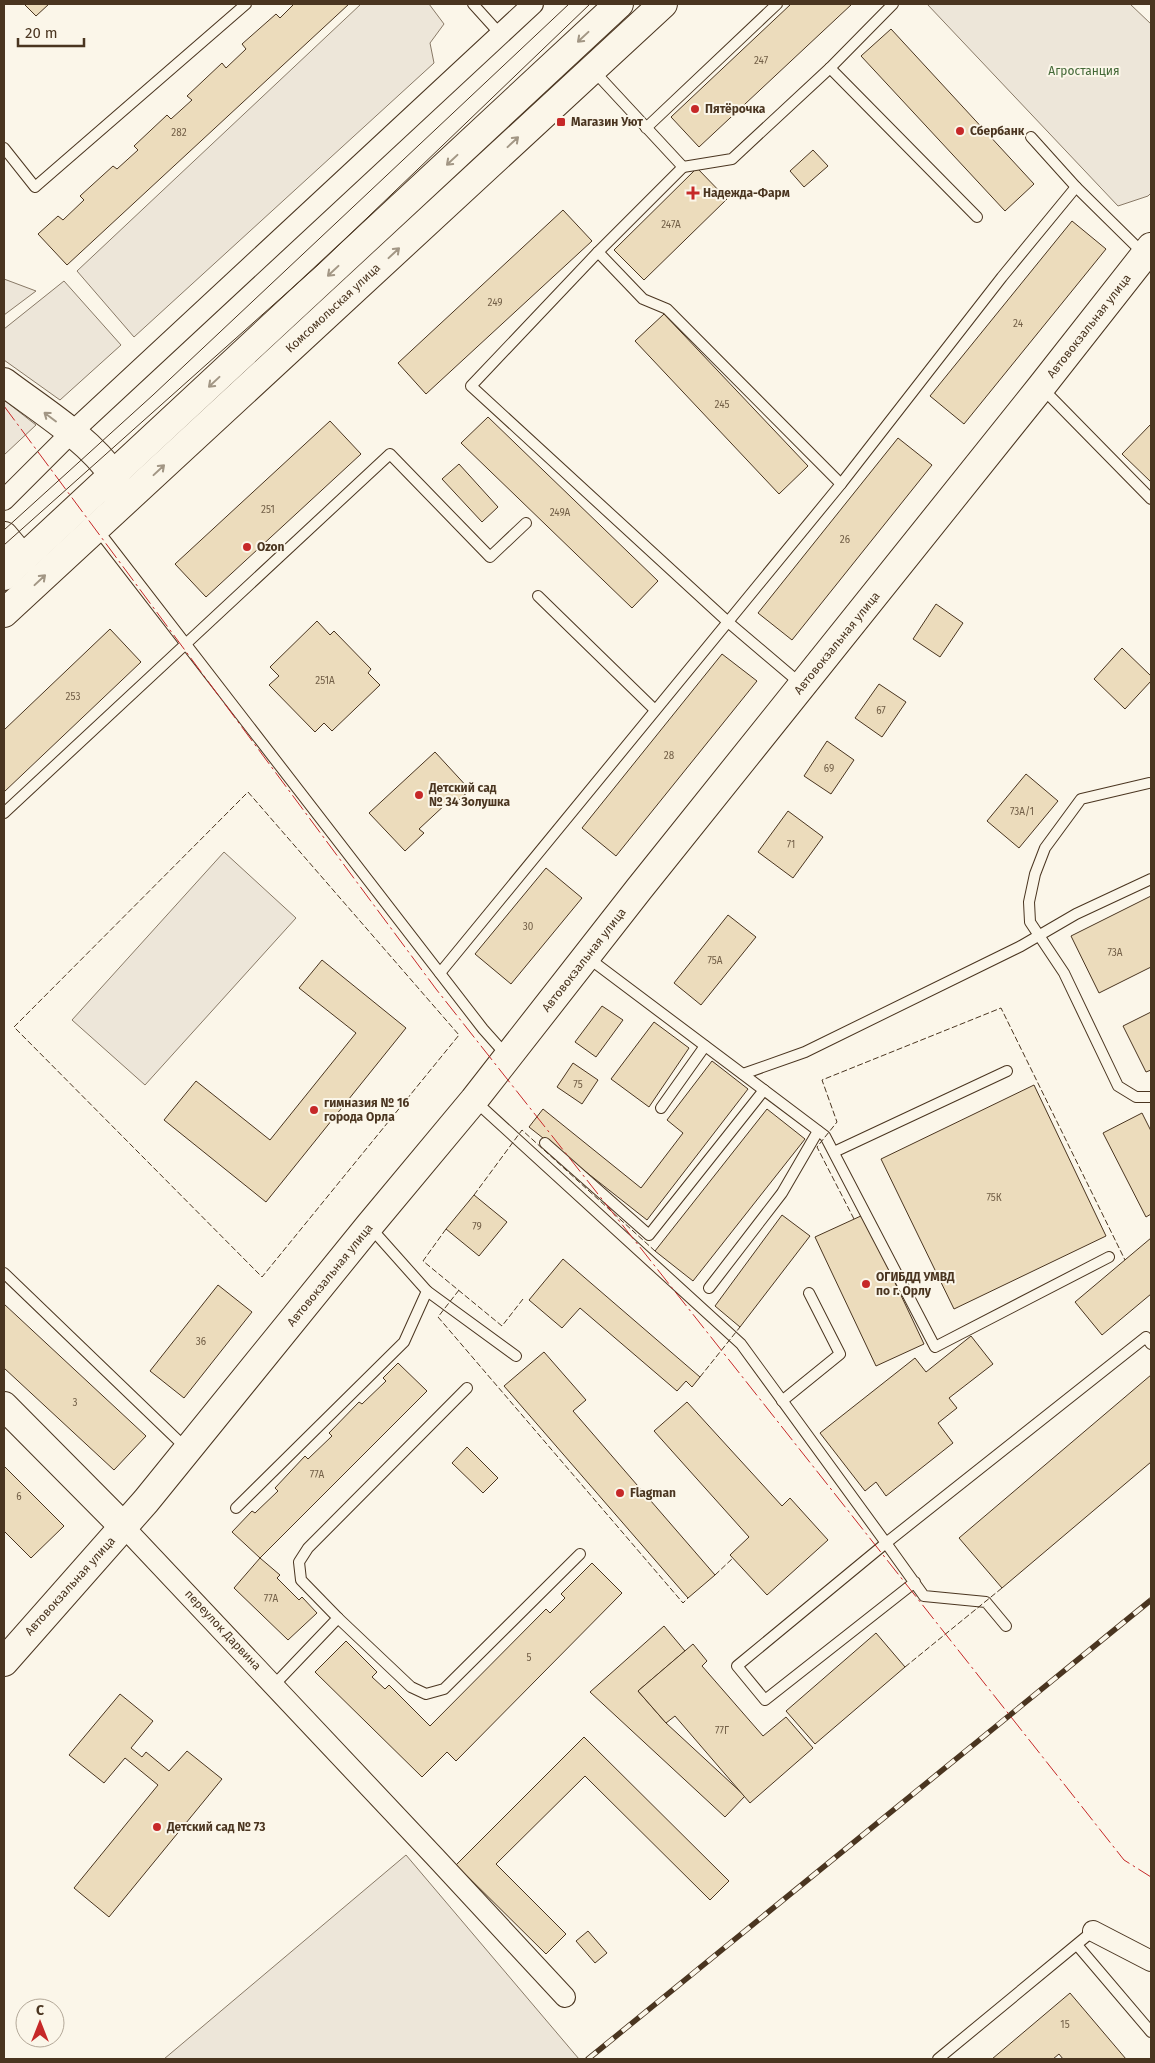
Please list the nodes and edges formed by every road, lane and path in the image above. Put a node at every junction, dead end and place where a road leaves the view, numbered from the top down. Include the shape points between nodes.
1 (246, 4) edge
2 (473, 4) edge
3 (533, 4) edge
4 (619, 4) edge
5 (663, 4) edge
6 (777, 4) edge
7 (894, 4) edge
8 (501, 34) junction
9 (830, 68) junction
10 (592, 69) junction
11 (646, 128) junction
12 (1031, 138) dead end
13 (4, 148) edge
14 (683, 167) junction
15 (1076, 187) junction
16 (977, 217) dead end
17 (1148, 251) edge
18 (598, 252) junction
19 (4, 382) edge
20 (1041, 387) junction
21 (71, 433) junction
22 (113, 476) junction
23 (841, 484) junction
24 (1151, 499) edge
25 (4, 500) edge
26 (119, 507) junction
27 (526, 523) dead end
28 (96, 528) junction
29 (4, 536) edge
30 (13, 568) edge
31 (538, 596) dead end
32 (4, 613) edge
33 (728, 622) junction
34 (185, 642) junction
35 (803, 686) junction
36 (655, 710) junction
37 (1149, 783) dead end
38 (4, 813) edge
39 (1151, 879) edge
40 (1038, 936) junction
41 (586, 957) junction
42 (440, 973) junction
43 (705, 1046) junction
44 (508, 1056) junction
45 (1007, 1071) dead end
46 (743, 1074) junction
47 (764, 1090) junction
48 (1151, 1097) edge
49 (474, 1100) junction
50 (661, 1108) dead end
51 (818, 1131) junction
52 (545, 1143) dead end
53 (834, 1152) junction
54 (369, 1226) junction
55 (1109, 1257) dead end
56 (4, 1273) edge
57 (709, 1288) dead end
58 (427, 1290) junction
59 (809, 1294) dead end
60 (1151, 1344) edge
61 (516, 1356) dead end
62 (468, 1388) dead end
63 (782, 1401) junction
64 (4, 1406) edge
65 (188, 1450) junction
66 (236, 1508) dead end
67 (123, 1526) junction
68 (886, 1542) junction
69 (580, 1554) dead end
70 (914, 1582) junction
71 (338, 1618) junction
72 (1006, 1626) dead end
73 (4, 1662) edge
74 (274, 1685) junction
75 (1093, 1931) joint
76 (1077, 1945) junction
77 (1151, 1961) edge
78 (565, 1997) dead end
79 (1151, 2032) edge
80 (938, 2059) edge

1 - 13 lane via 35,187
2 - 8 lane
3 - 8 street
4 -> 22 street
5 - 10 street, Комсомольская улица
6 - 11 lane
7 - 9 lane
8 - 21 street
9 - 14 lane via 732,159
9 - 16 lane
10 - 11 lane
26 -> 10 street, Комсомольская улица
11 - 14 lane
12 - 15 lane
14 - 18 lane
15 - 17 lane
15 - 23 lane
17 - 20 street, Автовокзальная улица
18 - 23 lane via 643,299 667,309
18 - 33 lane via 471,386
21 -> 19 street
20 - 24 lane
20 - 35 street, Автовокзальная улица
21 - 22 street
21 - 25 street
22 - 26 street
22 - 30 street
23 - 33 lane
26 - 28 street, Комсомольская улица
27 - 34 lane via 490,556 390,454
32 -> 28 street, Комсомольская улица
28 - 34 lane
29 - 30 street
31 - 36 lane
33 - 35 lane
33 - 36 lane
34 - 38 lane
34 - 42 lane
35 - 41 street, Автовокзальная улица
36 - 42 lane
37 - 40 lane via 1080,799 1045,848 1035,874 1028,902 1030,922
39 - 40 lane via 1076,914
40 - 46 lane via 805,1052
40 - 48 lane via 1064,973 1118,1086 1136,1097
41 - 43 lane
41 - 44 street, Автовокзальная улица
42 - 44 lane
43 - 46 lane
43 - 50 lane
44 - 49 street, Автовокзальная улица
45 - 53 lane
46 - 47 lane
47 - 51 lane
47 - 52 lane via 649,1235
49 - 54 street, Автовокзальная улица
49 - 63 lane via 741,1344
51 - 53 lane via 825,1136
51 - 57 lane via 782,1193
53 - 55 lane via 935,1347
54 - 58 lane
54 - 65 street, Автовокзальная улица
56 - 65 lane
58 - 61 lane
58 - 66 lane via 404,1342
59 - 63 lane via 840,1354
60 - 68 lane via 1146,1338
62 - 71 lane via 308,1548 300,1562 301,1580
63 - 68 lane
64 - 67 street, переулок Дарвина
65 - 67 street, Автовокзальная улица
67 - 73 street, Автовокзальная улица
67 - 74 street, переулок Дарвина
68 - 70 lane
68 - 70 lane via 737,1666 765,1700
69 - 71 lane via 444,1690 426,1694 411,1687
70 - 72 lane via 924,1596 986,1602
71 - 74 lane
74 - 78 street, переулок Дарвина
75 - 76 lane
75 - 77 street
76 - 79 lane
76 - 80 lane

